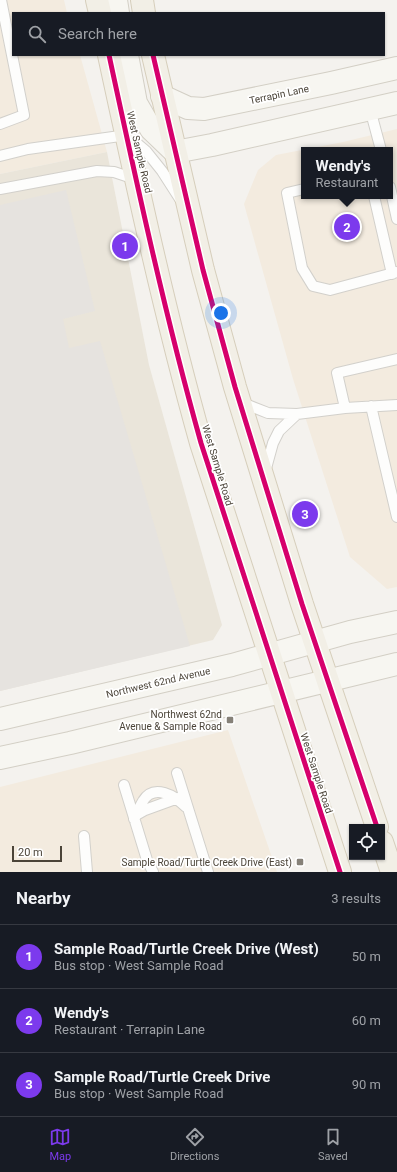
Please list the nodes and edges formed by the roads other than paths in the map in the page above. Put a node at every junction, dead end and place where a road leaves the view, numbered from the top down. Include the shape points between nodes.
1 (1, 0) edge
2 (97, 0) edge
3 (116, 0) edge
4 (142, 0) edge
5 (100, 12) edge
6 (118, 12) edge
7 (144, 12) edge
8 (2, 20) edge
9 (109, 56) edge
10 (127, 56) edge
11 (153, 56) edge
12 (397, 68) edge
13 (162, 96) junction
14 (397, 103) edge
15 (370, 109) junction
16 (0, 124) edge
17 (127, 135) junction
18 (380, 147) edge
19 (175, 152) junction
20 (0, 156) edge
21 (136, 179) junction
22 (0, 189) edge
23 (301, 190) edge
24 (375, 199) edge
25 (393, 199) edge
26 (190, 214) junction
27 (397, 219) edge
28 (395, 273) edge
29 (397, 360) edge
30 (239, 402) junction
31 (397, 405) edge
32 (371, 406) junction
33 (345, 408) junction
34 (297, 414) junction
35 (263, 479) junction
36 (397, 517) edge
37 (397, 622) edge
38 (315, 642) junction
39 (269, 654) junction
40 (397, 664) edge
41 (328, 681) junction
42 (281, 693) junction
43 (0, 719) edge
44 (0, 758) edge
45 (177, 773) dead end
46 (124, 785) dead end
47 (188, 808) junction
48 (136, 816) junction
49 (376, 824) edge
50 (84, 836) dead end
51 (385, 851) edge
52 (87, 872) edge
53 (153, 872) edge
54 (208, 872) edge
55 (340, 872) edge
56 (392, 872) edge

1 - 8 lane
2 - 5 main road
3 - 6 street
4 - 7 main road
8 - 16 lane via 24,115
9 - 17 main road, West Sample Road
10 - 19 street via 136,103 151,129
11 - 13 main road
12 - 13 street, Terrapin Lane via 204,109 188,108
13 - 19 main road
14 - 15 street
15 - 18 lane
15 - 19 street
17 - 20 lane via 28,149
17 - 21 main road, West Sample Road
17 - 26 lane via 146,151 162,171
19 - 26 main road
21 - 22 lane via 114,172 96,172
21 - 39 main road, West Sample Road via 184,383
23 - 28 lane via 287,193 302,268 313,286 330,290
24 - 28 lane
25 - 27 lane
26 - 30 main road
29 - 33 lane via 337,373
30 - 34 lane via 268,413
30 - 35 main road
31 - 32 lane
32 - 33 lane
32 - 36 lane
33 - 34 lane
34 - 35 lane via 279,431 273,442
35 - 38 main road
37 - 38 street, Northwest 62nd Avenue
38 - 39 street, Northwest 62nd Avenue
38 - 41 main road
39 - 42 main road, West Sample Road
39 - 43 street, Northwest 62nd Avenue
40 - 41 street
41 - 42 street
41 - 49 main road
42 - 44 street
42 - 55 main road, West Sample Road
45 - 47 lane
46 - 48 lane
47 - 48 lane via 168,793 152,793 146,797
47 - 54 lane
48 - 53 lane via 147,860
50 - 52 lane
51 - 56 main road

